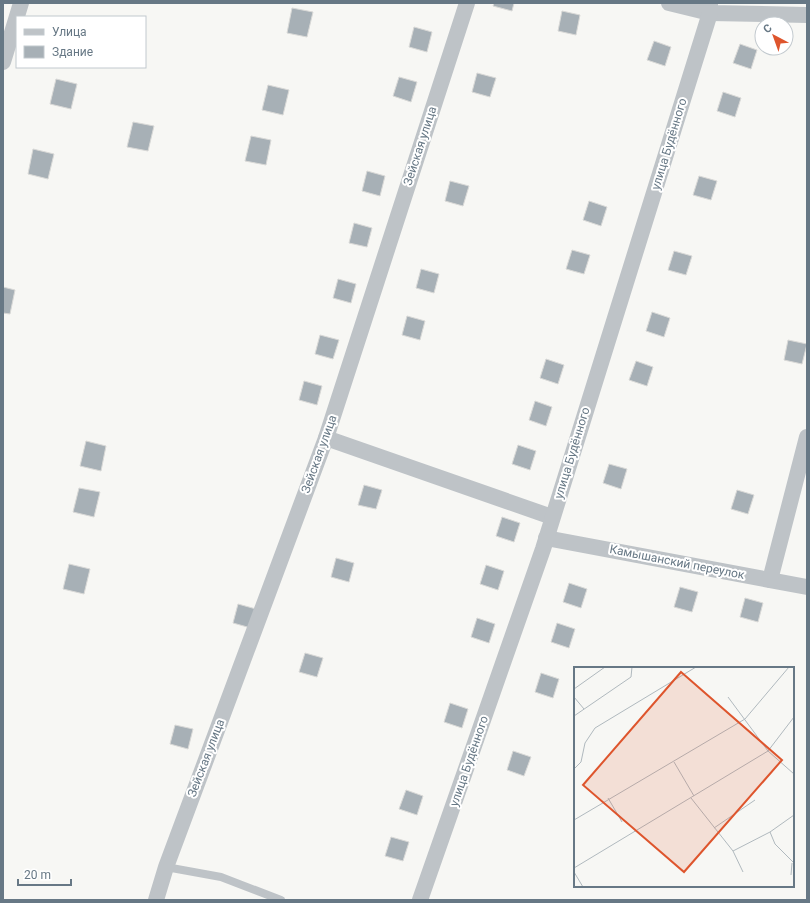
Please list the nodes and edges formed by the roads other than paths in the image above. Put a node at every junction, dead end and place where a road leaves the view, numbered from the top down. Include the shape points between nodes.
1 (21, 3) edge
2 (467, 3) edge
3 (669, 3) edge
4 (710, 8) edge
5 (807, 14) edge
6 (17, 16) edge
7 (16, 19) edge
8 (3, 62) edge
9 (807, 437) edge
10 (326, 438) junction
11 (552, 517) junction
12 (546, 538) junction
13 (770, 580) junction
14 (807, 587) edge
15 (166, 867) junction
16 (156, 900) edge
17 (281, 900) edge
18 (420, 900) edge

1 - 6 street
2 - 10 street, Зейская улица
3 - 4 street
4 - 5 street
4 - 11 street, улица Будённого
7 - 8 street
9 - 13 street
10 - 11 street
10 - 15 street, Зейская улица
11 - 12 street, улица Будённого
12 - 13 street, Камышанский переулок
12 - 18 street, улица Будённого
13 - 14 street, Камышанский переулок
15 - 16 street, Зейская улица
15 - 17 lane via 221,877

